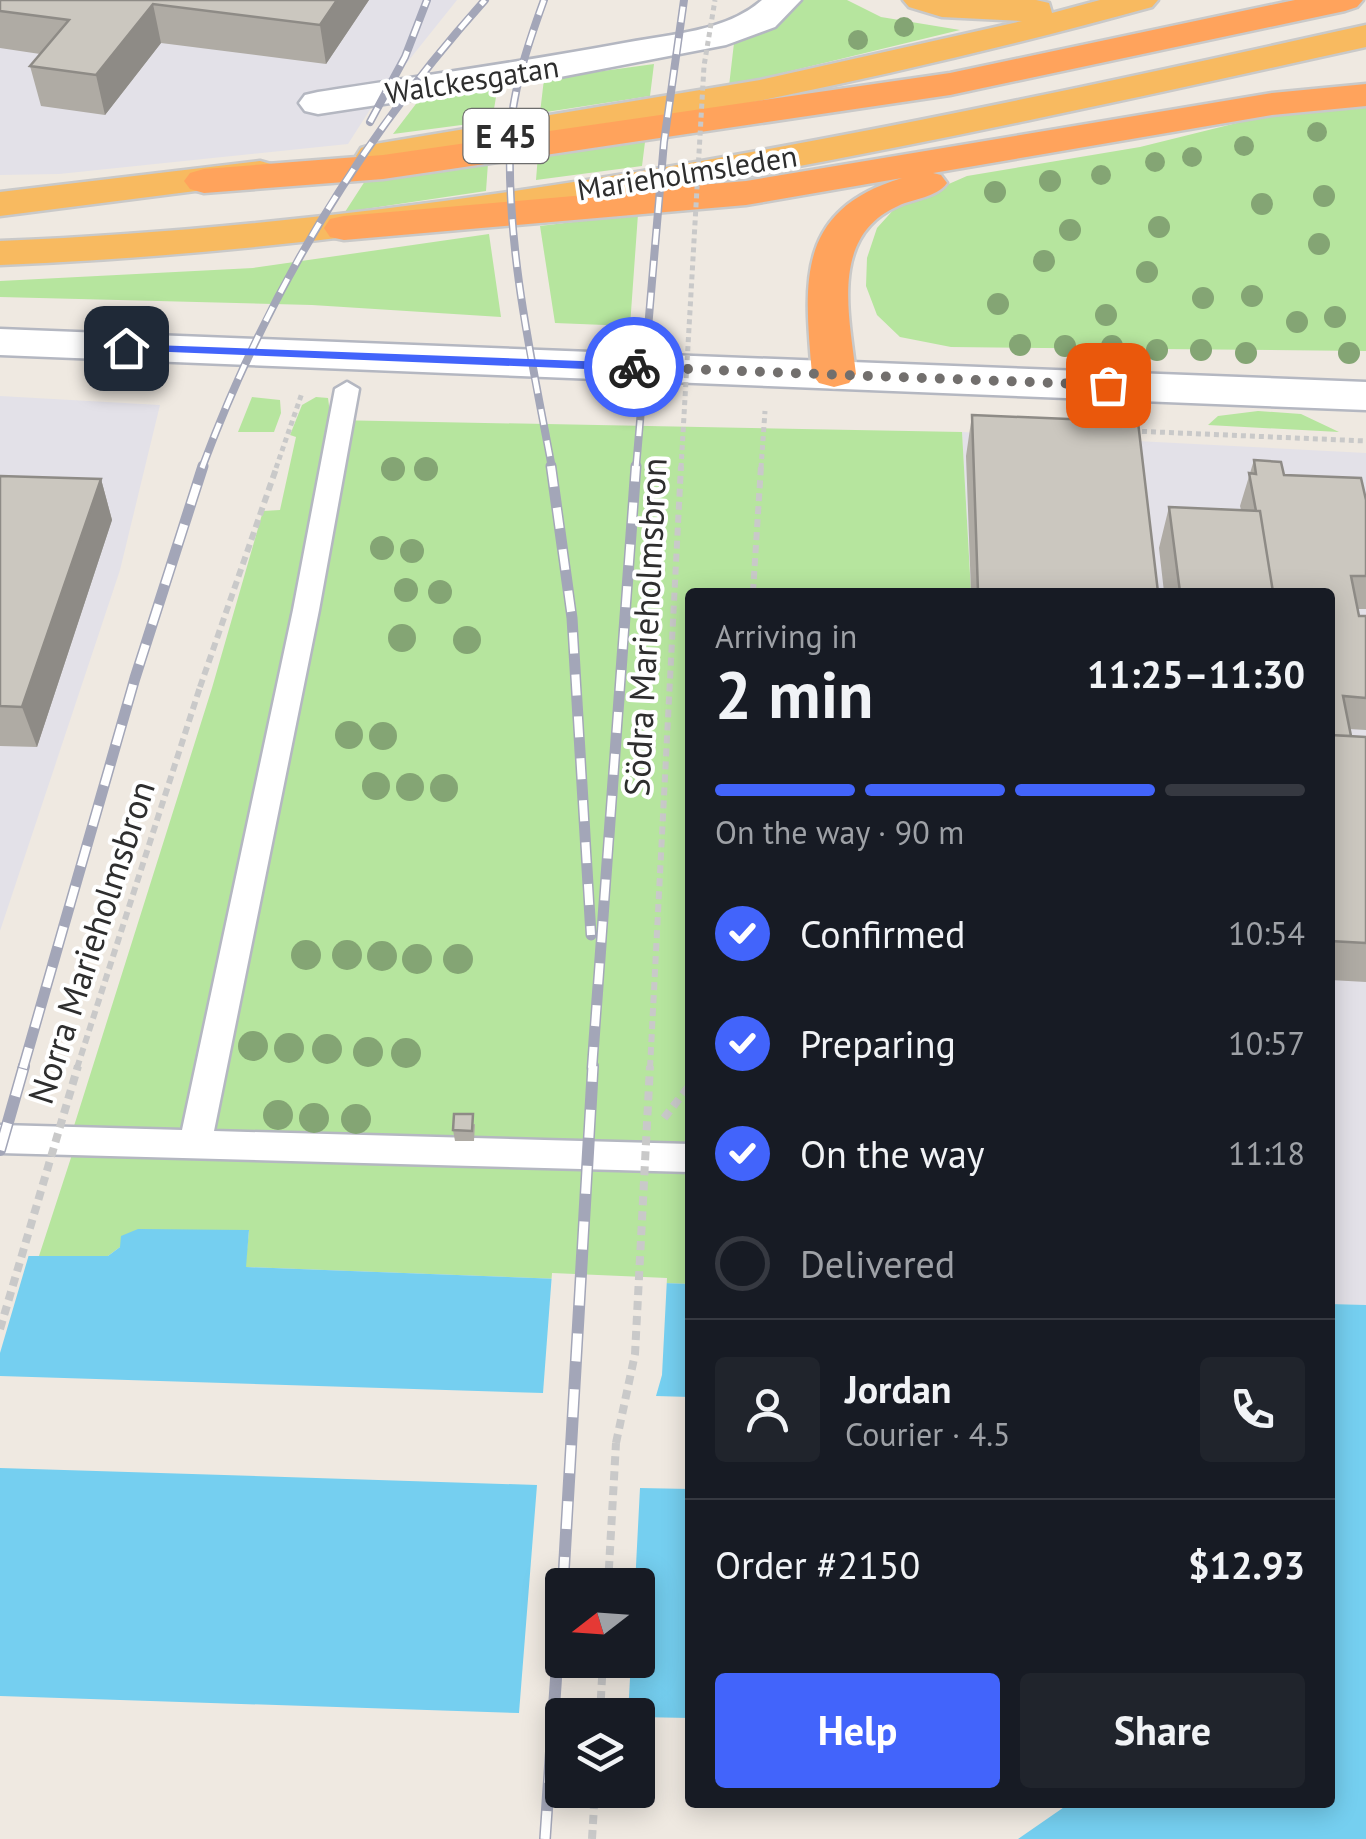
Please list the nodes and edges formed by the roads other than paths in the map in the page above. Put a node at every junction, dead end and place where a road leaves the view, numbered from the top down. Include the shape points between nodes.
1 (742, 0) edge
2 (783, 0) edge
3 (921, 0) edge
4 (1140, 0) edge
5 (1345, 0) edge
6 (1096, 12) junction
7 (1366, 36) edge
8 (626, 54) junction
9 (1366, 95) edge
10 (318, 104) dead end
11 (1118, 130) junction
12 (204, 181) junction
13 (0, 200) edge
14 (344, 228) junction
15 (0, 253) edge
16 (0, 342) edge
17 (834, 374) junction
18 (347, 389) dead end
19 (1366, 396) edge
20 (0, 1139) edge
21 (194, 1144) junction
22 (685, 1158) edge

1 - 8 street, Walckesgatan via 716,22
2 - 8 street, Walckesgatan via 762,19 726,34
3 - 6 highway, E 45 via 1000,11
4 - 6 highway, Marieholmsleden / E 45
5 - 12 highway, E 45 via 950,84 383,167
6 - 12 highway, Marieholmsleden / E 45 via 622,118
7 - 14 highway, Marieholmsleden / E 45 via 868,142
8 - 10 street, Walckesgatan
9 - 11 highway, E 45
11 - 14 highway, E 45 via 746,193
11 - 17 highway via 932,181 876,201 843,226 829,256
12 - 13 highway, Marieholmsleden / E 45
14 - 15 highway, Marieholmsleden / E 45
16 - 17 street
17 - 19 street
18 - 21 lane
20 - 21 lane
21 - 22 lane

